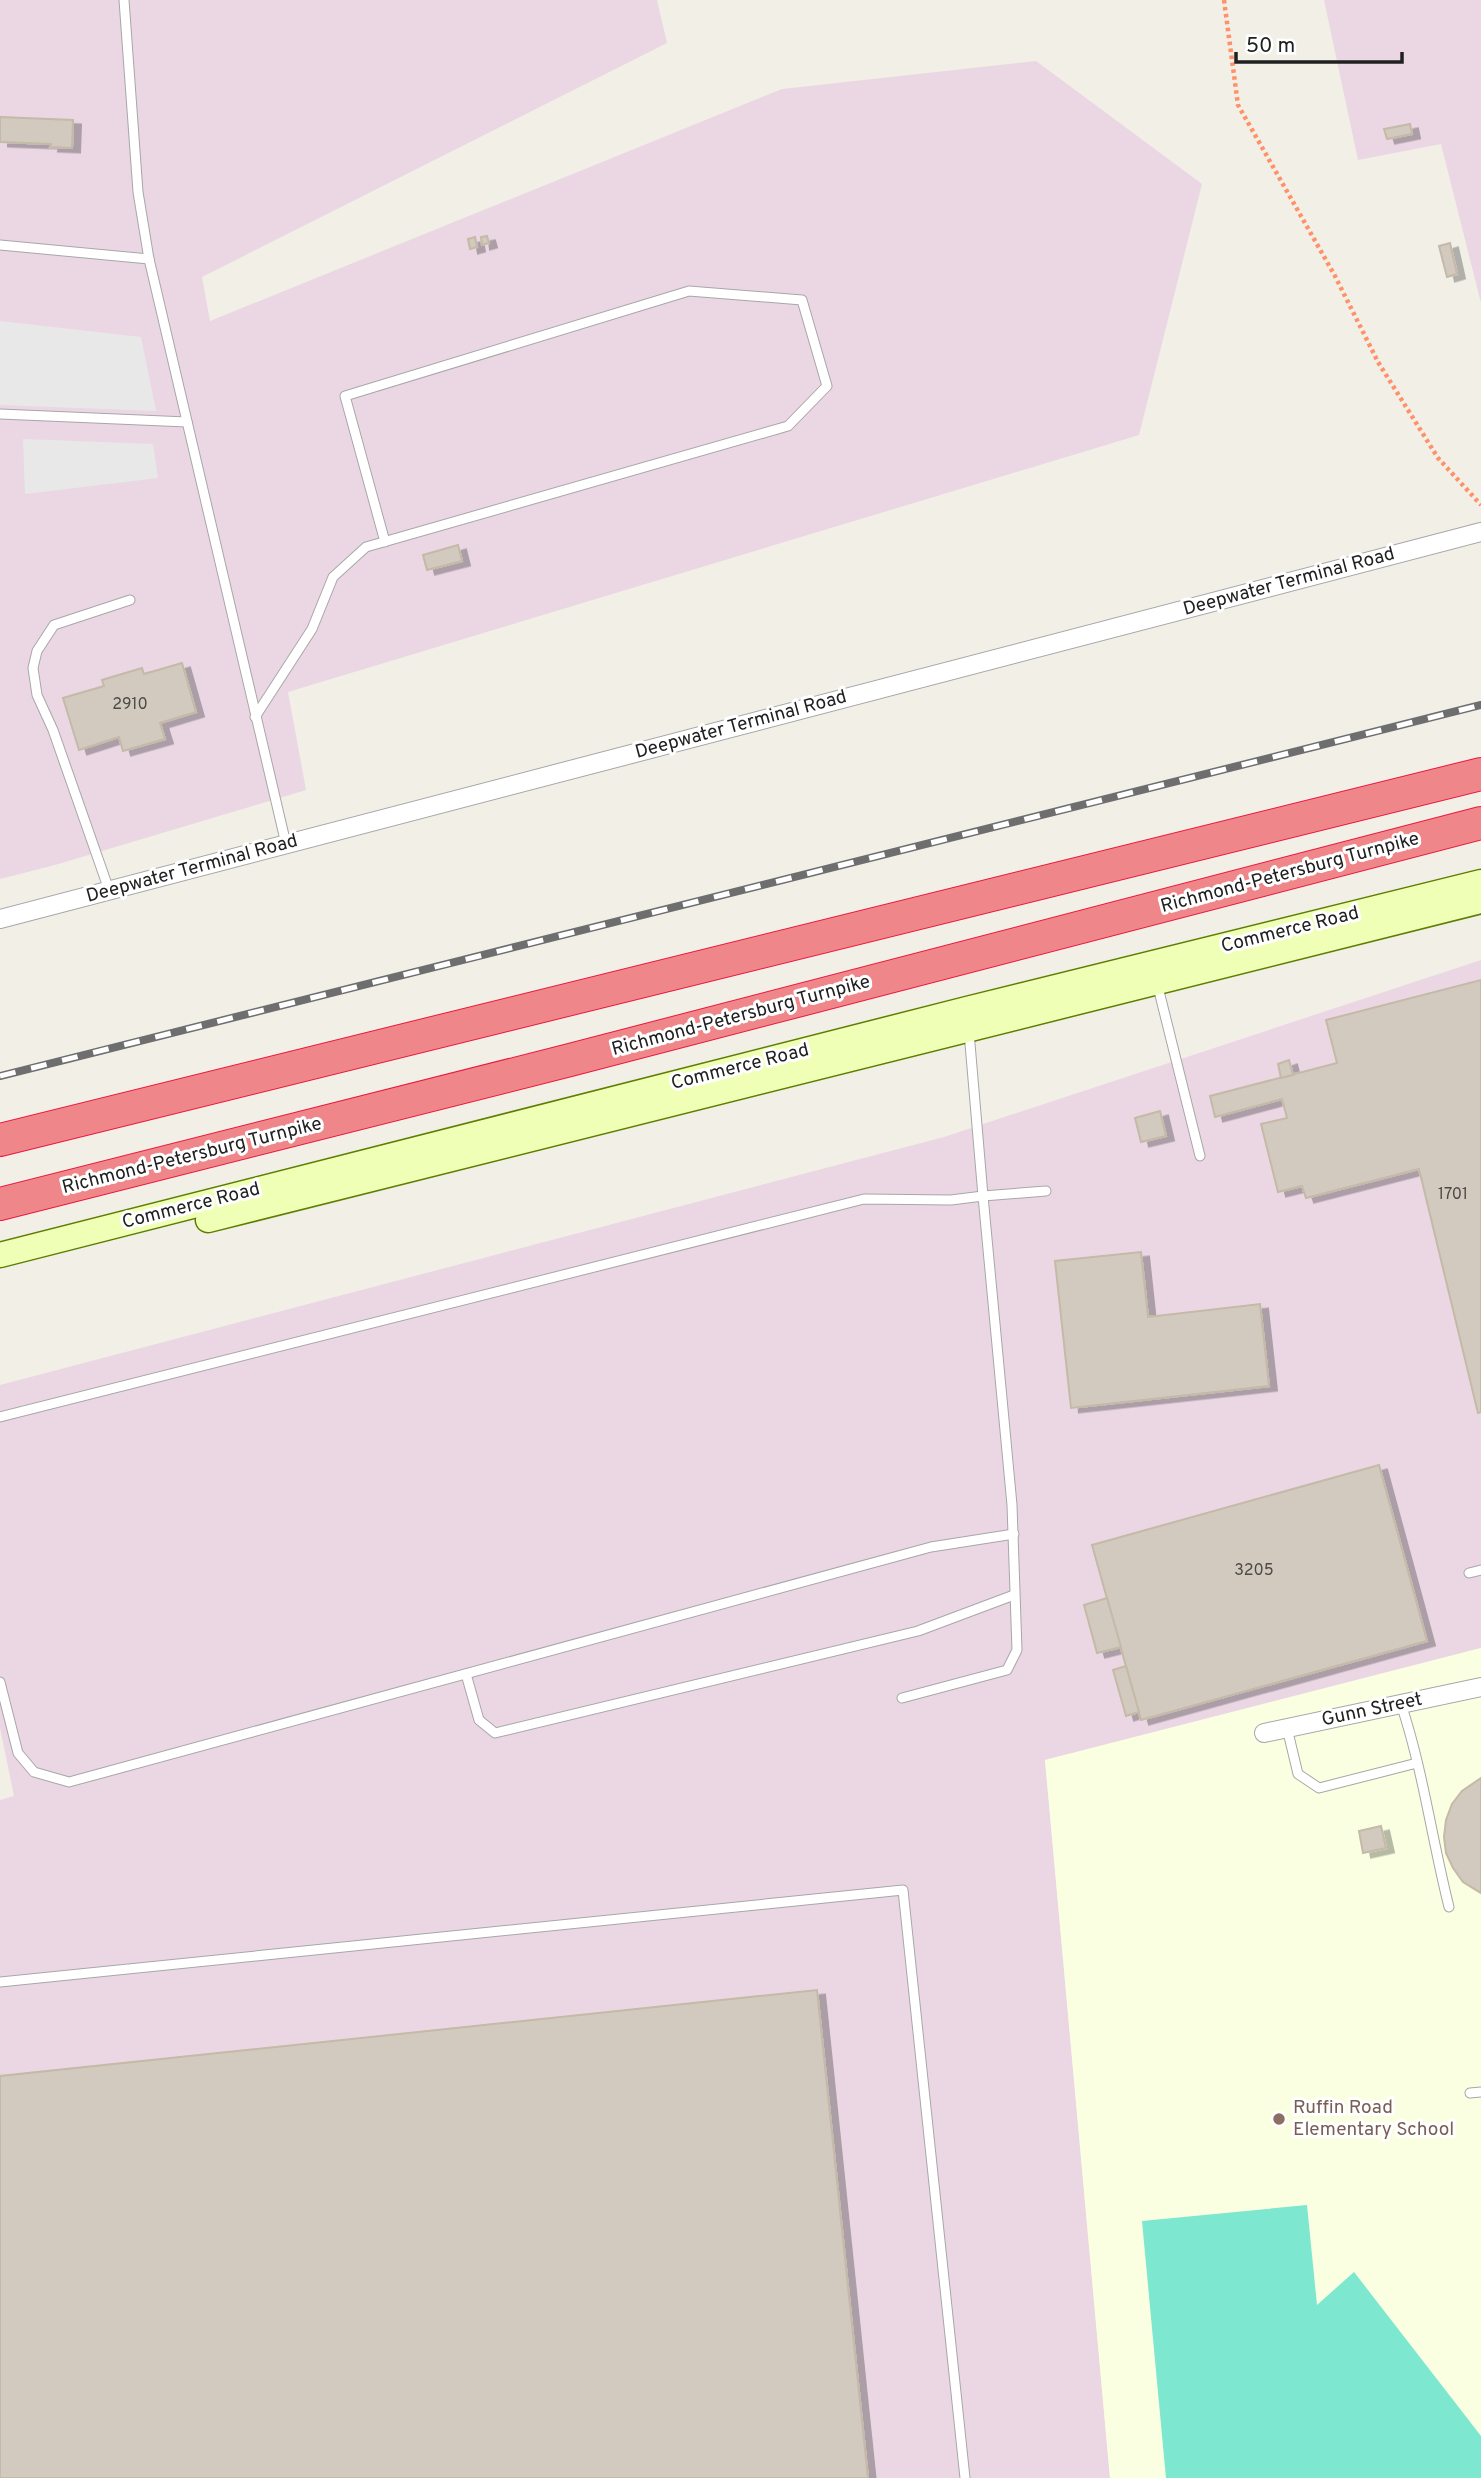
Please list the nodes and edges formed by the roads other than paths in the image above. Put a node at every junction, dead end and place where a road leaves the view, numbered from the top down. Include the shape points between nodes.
1 (124, 0) edge
2 (0, 245) edge
3 (149, 258) junction
4 (0, 414) edge
5 (187, 422) junction
6 (1481, 532) edge
7 (385, 542) junction
8 (130, 600) dead end
9 (255, 717) junction
10 (1481, 774) edge
11 (1481, 823) edge
12 (286, 844) junction
13 (1481, 882) edge
14 (110, 890) junction
15 (1481, 901) edge
16 (0, 919) edge
17 (1154, 973) junction
18 (968, 1018) junction
19 (0, 1140) edge
20 (1200, 1156) dead end
21 (1046, 1191) dead end
22 (983, 1196) junction
23 (0, 1204) edge
24 (0, 1255) edge
25 (0, 1271) edge
26 (0, 1417) edge
27 (1014, 1534) junction
28 (1481, 1570) edge
29 (1469, 1573) dead end
30 (1014, 1594) junction
31 (466, 1674) junction
32 (0, 1682) edge
33 (1481, 1688) edge
34 (902, 1698) dead end
35 (1401, 1704) junction
36 (1287, 1728) junction
37 (1264, 1733) dead end
38 (1418, 1763) junction
39 (1449, 1908) dead end
40 (0, 1982) edge
41 (1481, 2092) edge
42 (1470, 2093) dead end
43 (965, 2478) edge

1 - 3 lane via 138,192
2 - 3 lane
3 - 5 lane
4 - 5 lane
5 - 9 lane
6 - 12 street, Deepwater Terminal Road
7 - 7 lane via 788,426 827,386 802,300 689,291 345,396
7 - 9 lane via 366,547 332,577 312,629
8 - 14 lane via 54,625 37,651 33,668 37,695
9 - 12 lane
10 - 19 highway
11 - 23 highway, Richmond-Petersburg Turnpike
12 - 14 street, Deepwater Terminal Road
13 - 17 main road, Commerce Road
14 - 16 street, Deepwater Terminal Road
15 - 17 main road, Commerce Road
17 - 18 main road, Commerce Road
17 - 20 lane
18 - 22 lane
18 - 24 main road, Commerce Road
18 - 25 main road, Commerce Road via 616,1118
21 - 22 lane
22 - 26 lane via 864,1199
22 - 27 lane
27 - 30 lane
27 - 31 lane via 931,1547
28 - 29 lane
30 - 31 lane via 918,1631 495,1732 478,1720
30 - 34 lane via 1017,1650 1007,1670
31 - 32 lane via 69,1782 34,1772 18,1753
33 - 35 street, Gunn Street
35 - 36 street, Gunn Street
35 - 38 lane
36 - 37 street, Gunn Street
36 - 38 lane via 1298,1774 1319,1788
38 - 39 lane
40 - 43 lane via 903,1890
41 - 42 lane

